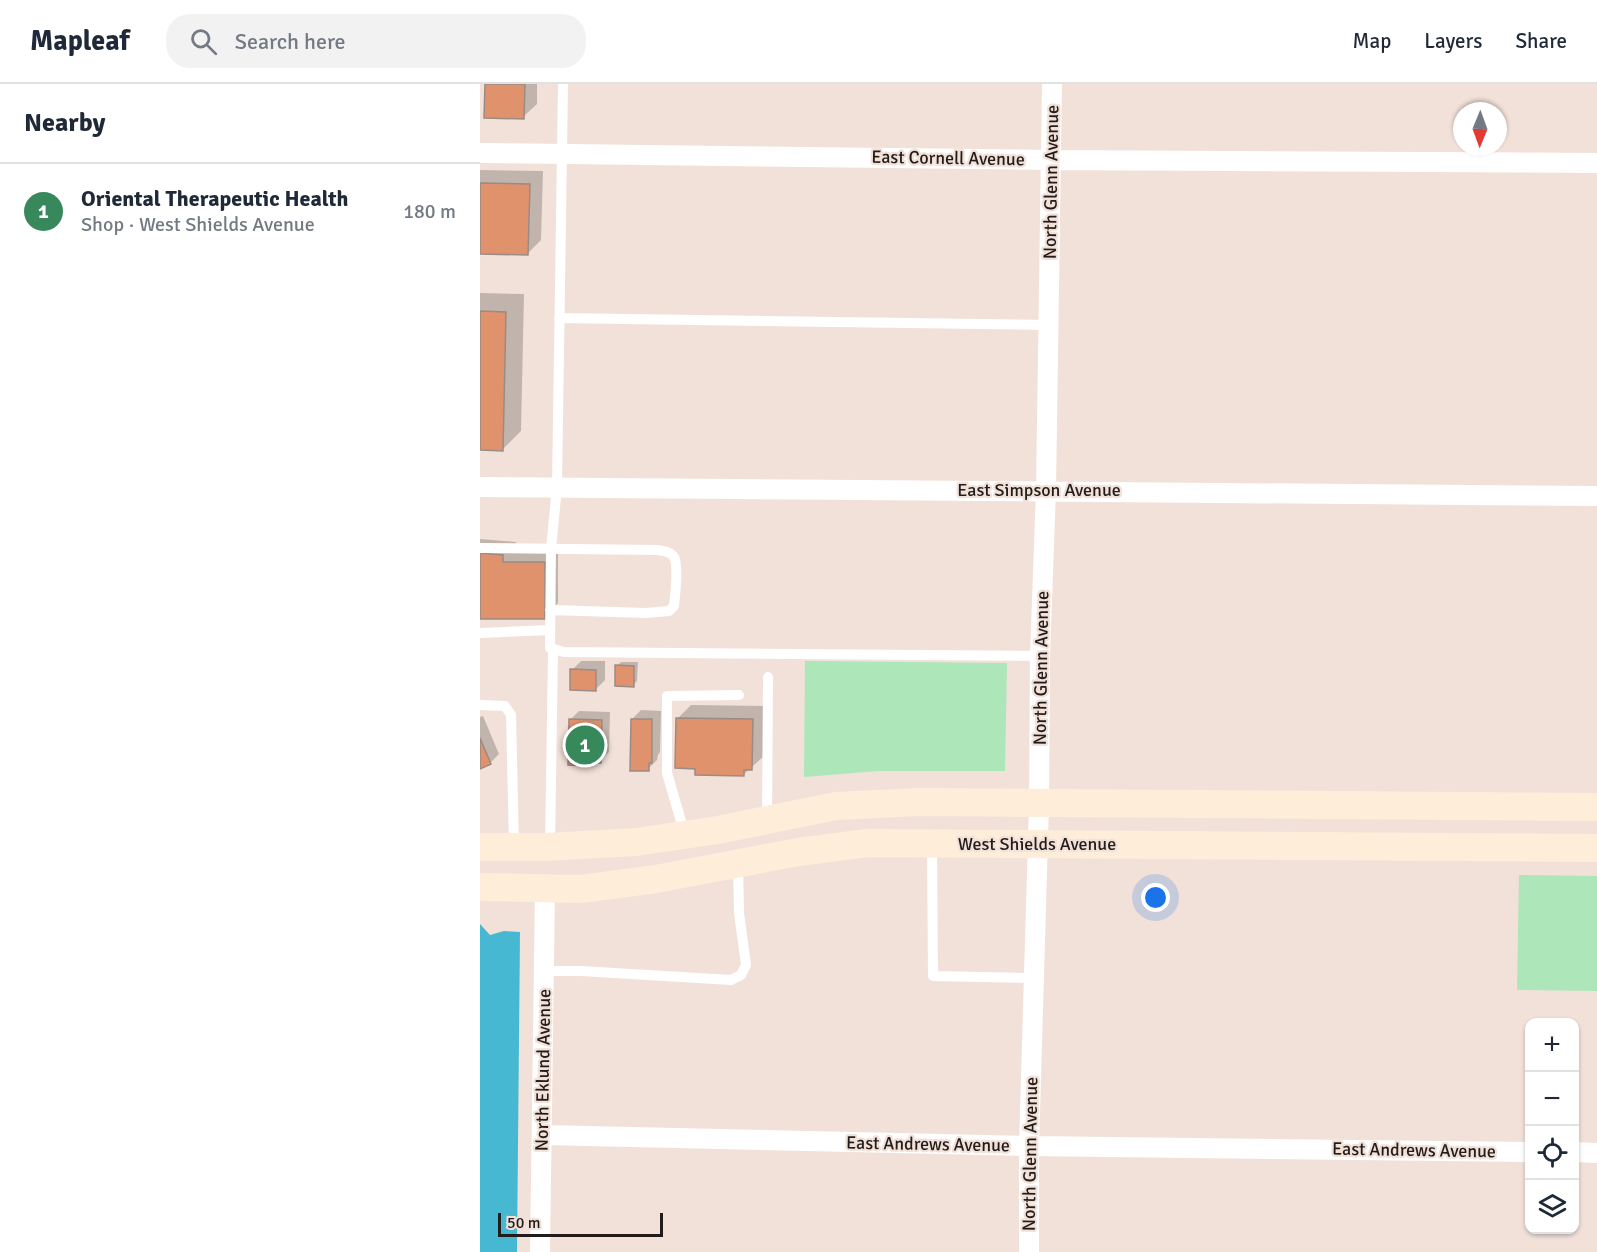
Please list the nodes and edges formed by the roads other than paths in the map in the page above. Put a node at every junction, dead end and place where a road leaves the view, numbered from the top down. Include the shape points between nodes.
1 (563, 84) edge
2 (1052, 84) edge
3 (480, 153) edge
4 (562, 153) junction
5 (1052, 160) junction
6 (1597, 163) edge
7 (559, 318) junction
8 (1049, 325) junction
9 (480, 487) edge
10 (557, 487) junction
11 (1046, 490) junction
12 (1597, 496) edge
13 (480, 548) edge
14 (551, 549) junction
15 (550, 610) junction
16 (550, 630) junction
17 (480, 633) edge
18 (553, 649) junction
19 (1040, 656) junction
20 (768, 677) dead end
21 (739, 694) dead end
22 (480, 705) edge
23 (1039, 804) junction
24 (1597, 807) edge
25 (767, 820) junction
26 (685, 835) junction
27 (932, 844) junction
28 (1038, 844) junction
29 (480, 847) edge
30 (514, 847) junction
31 (550, 847) junction
32 (1597, 848) edge
33 (738, 864) junction
34 (480, 887) edge
35 (545, 888) junction
36 (544, 971) junction
37 (1034, 978) junction
38 (542, 1135) junction
39 (1029, 1146) junction
40 (1525, 1152) edge
41 (1579, 1152) edge
42 (1597, 1153) edge
43 (540, 1252) edge
44 (1029, 1252) edge

1 - 4 lane
2 - 5 street, North Glenn Avenue
3 - 4 street, East Cornell Avenue
4 - 5 street, East Cornell Avenue
4 - 7 lane
5 - 6 street, East Cornell Avenue
5 - 8 street, North Glenn Avenue
7 - 8 lane
7 - 10 lane
8 - 11 street, North Glenn Avenue
9 - 10 street, East Simpson Avenue
10 - 11 street, East Simpson Avenue
10 - 14 lane
11 - 12 street, East Simpson Avenue
11 - 19 street, North Glenn Avenue
13 - 14 lane
14 - 15 lane
14 - 15 lane via 668,552 676,564 674,606 669,611
15 - 16 lane
16 - 17 lane
16 - 18 lane
18 - 19 lane via 727,655
18 - 31 lane
19 - 23 street, North Glenn Avenue
20 - 25 lane
21 - 26 lane via 667,696 667,773
22 - 30 lane via 505,706 512,715
23 - 24 main road
23 - 25 main road via 918,802 836,806
23 - 28 street, North Glenn Avenue
25 - 26 main road
26 - 31 main road
27 - 28 main road, West Shields Avenue
27 - 33 main road, West Shields Avenue via 868,843
27 - 37 lane via 933,976
28 - 32 main road, West Shields Avenue
28 - 37 street, North Glenn Avenue
29 - 30 main road
30 - 31 main road
33 - 35 main road, West Shields Avenue via 581,889
33 - 36 lane via 746,965 741,975 731,980
34 - 35 main road, West Shields Avenue
35 - 36 street, North Eklund Avenue
36 - 38 street, North Eklund Avenue
37 - 39 street, North Glenn Avenue
38 - 39 street, East Andrews Avenue
38 - 43 street, North Eklund Avenue
39 - 40 street, East Andrews Avenue
39 - 44 street, North Glenn Avenue
41 - 42 street

